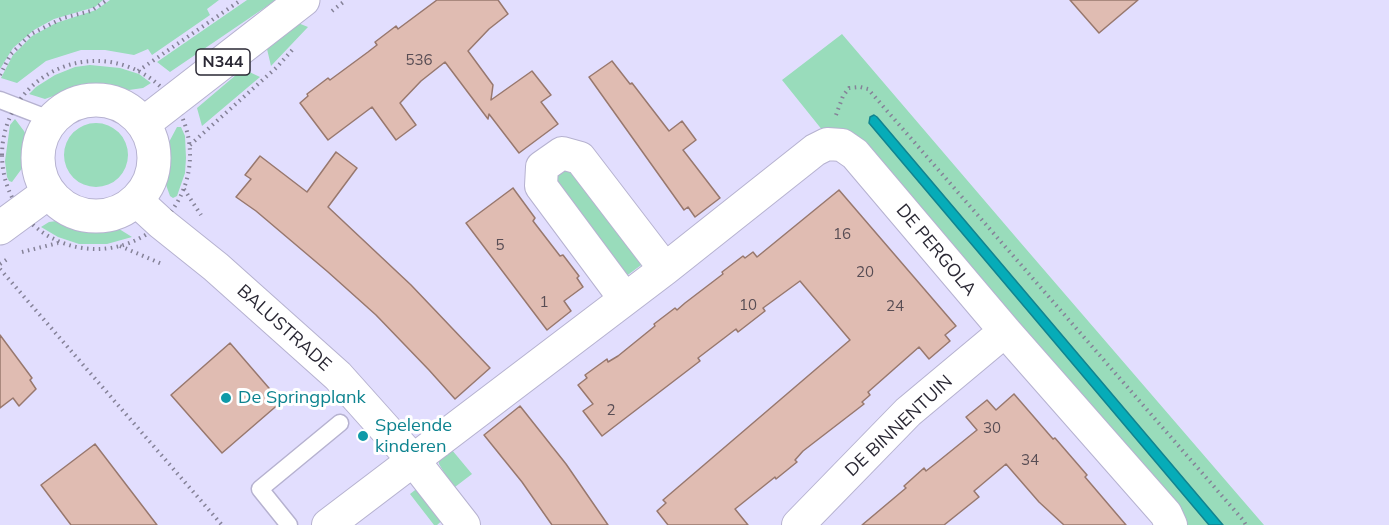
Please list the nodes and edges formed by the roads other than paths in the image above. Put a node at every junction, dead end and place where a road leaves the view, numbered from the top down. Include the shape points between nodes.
1 (317, 6) edge
2 (0, 100) edge
3 (52, 120) junction
4 (143, 124) junction
5 (49, 192) junction
6 (136, 200) junction
7 (10, 220) edge
8 (665, 269) junction
9 (625, 298) junction
10 (1005, 332) junction
11 (340, 423) dead end
12 (414, 460) junction
13 (289, 525) edge
14 (328, 525) edge
15 (464, 525) edge
16 (798, 525) edge
17 (1171, 525) edge

1 - 4 main road, N344
2 - 3 lane
3 - 4 main road via 81,102 98,100 130,111
3 - 5 main road via 41,137 37,157 40,176
4 - 6 main road via 154,155 146,187
5 - 6 main road via 64,207 101,216 120,211
5 - 7 main road
6 - 12 street, BALUSTRADE via 338,376
8 - 9 street
8 - 9 street via 580,159 562,153 542,167 541,186
8 - 10 street, DE PERGOLA via 815,150 827,144 842,145 855,154
9 - 12 street
10 - 16 street, DE BINNENTUIN via 908,412
10 - 17 street, DE PERGOLA via 1166,514
11 - 13 lane via 260,489
12 - 14 street
12 - 15 street, BALUSTRADE

